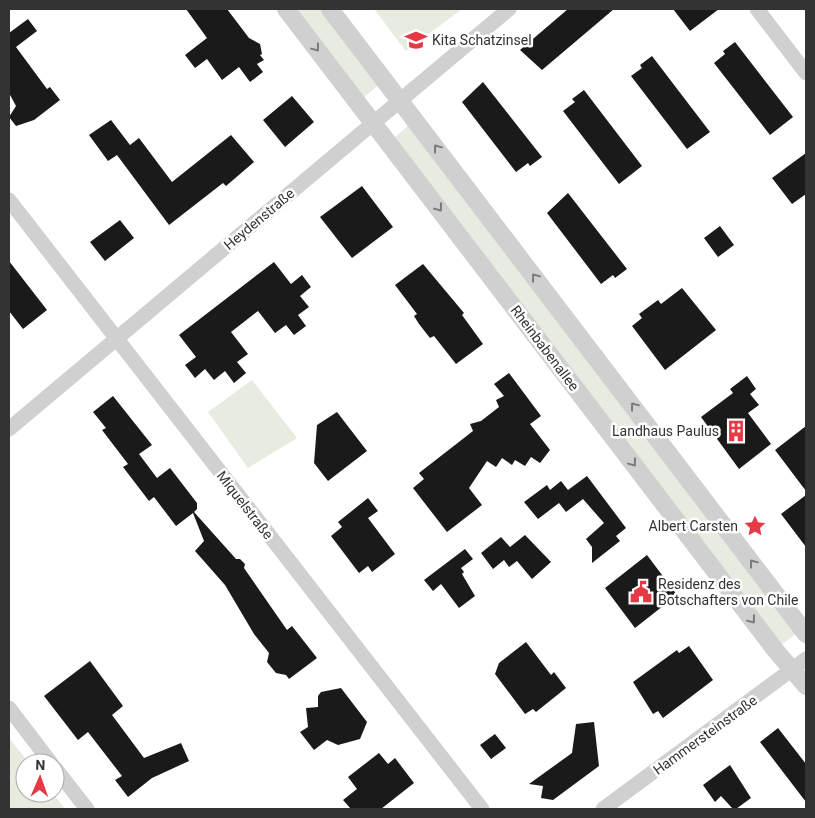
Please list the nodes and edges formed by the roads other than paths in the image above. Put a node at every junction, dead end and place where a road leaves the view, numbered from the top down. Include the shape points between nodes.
1 (286, 9) edge
2 (330, 9) edge
3 (509, 9) edge
4 (757, 9) edge
5 (806, 73) edge
6 (400, 100) junction
7 (373, 123) junction
8 (9, 200) edge
9 (116, 338) junction
10 (9, 429) edge
11 (806, 634) edge
12 (799, 665) edge
13 (806, 686) edge
14 (9, 708) edge
15 (44, 753) edge
16 (65, 781) edge
17 (87, 809) edge
18 (482, 809) edge
19 (603, 809) edge

1 -> 7 street, Rheinbabenallee
2 - 6 street
3 - 6 street, Heydenstraße
4 - 5 street
6 - 7 street, Heydenstraße
11 -> 6 street
7 - 9 street, Heydenstraße
7 -> 12 street, Rheinbabenallee
8 - 9 street, Miquelstraße
9 - 10 street, Heydenstraße
9 - 18 street, Miquelstraße
12 - 13 street, Rheinbabenallee
12 - 19 street, Hammersteinstraße
14 - 15 street
16 - 17 street

